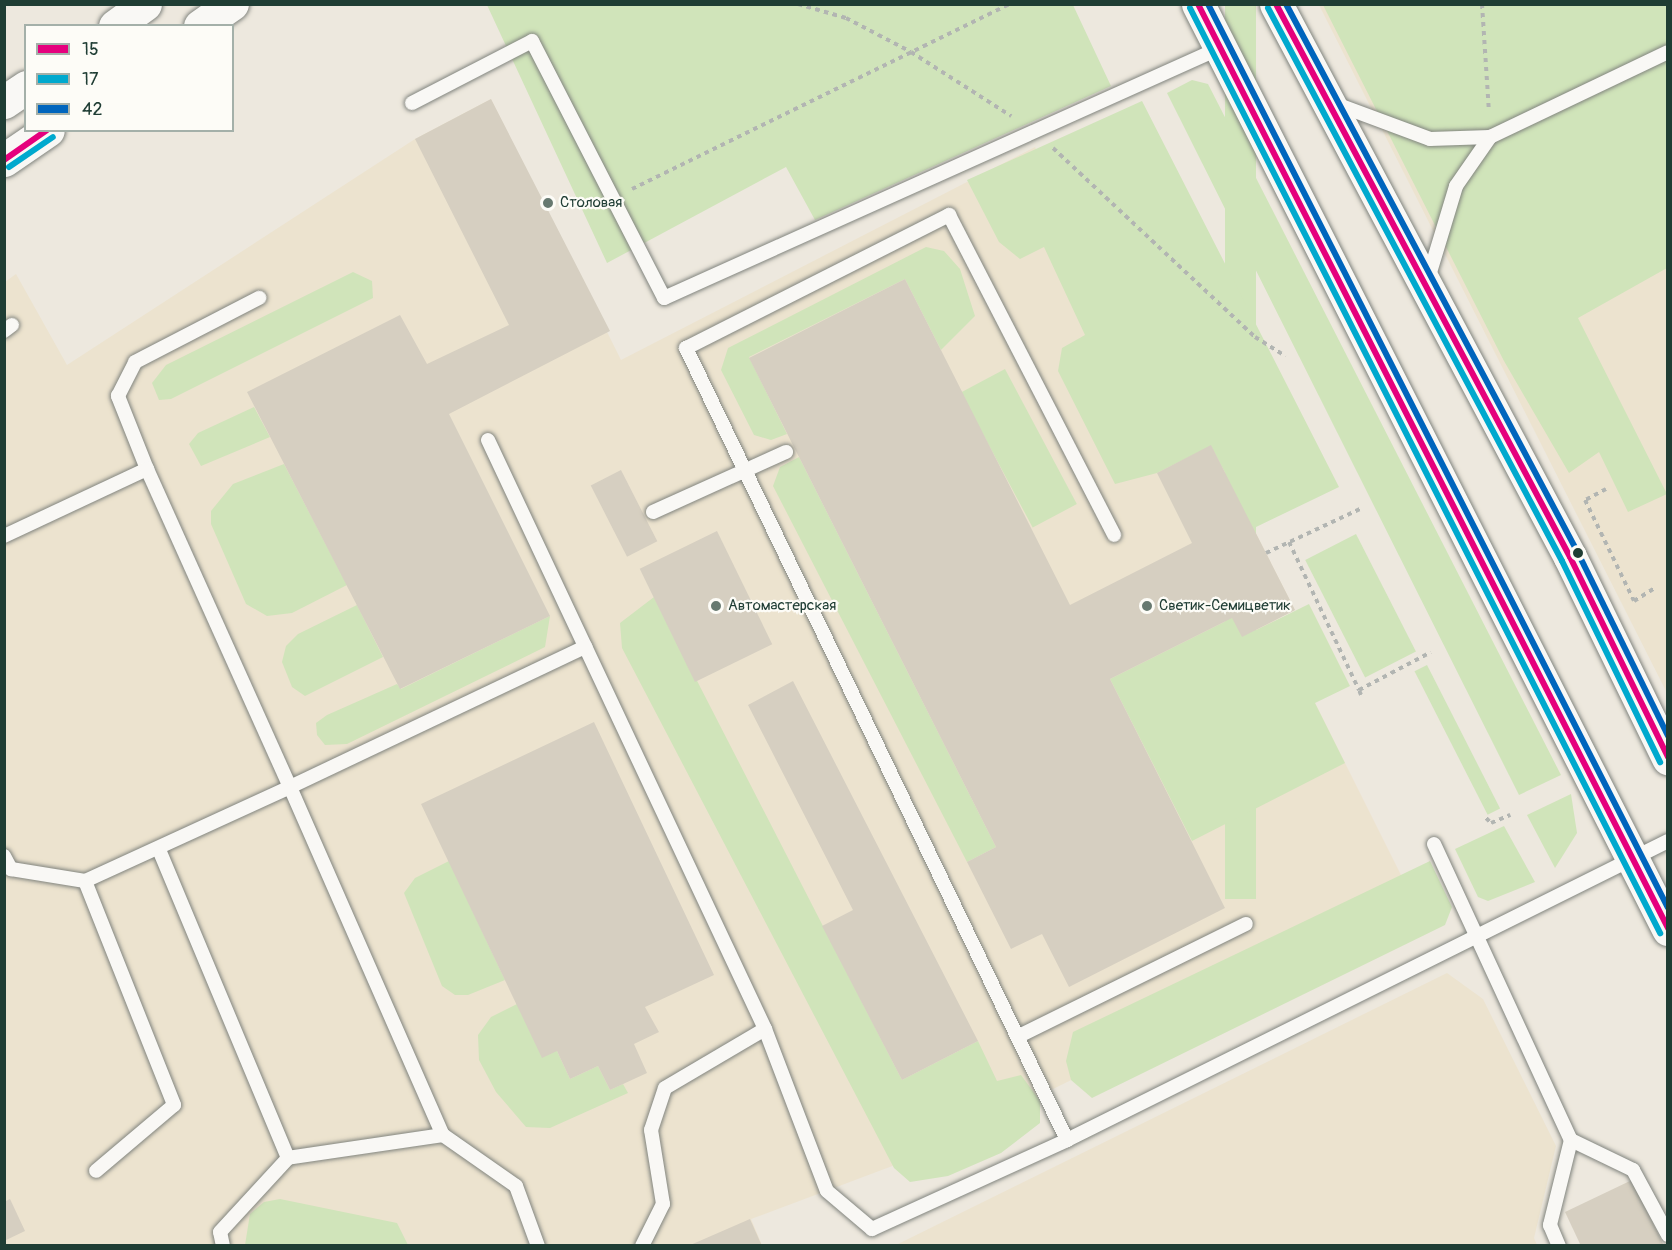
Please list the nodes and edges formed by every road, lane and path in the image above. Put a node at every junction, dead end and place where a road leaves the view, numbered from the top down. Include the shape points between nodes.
1 (145, 4) edge
2 (232, 4) edge
3 (798, 4) edge
4 (1009, 4) edge
5 (1198, 4) edge
6 (1276, 4) edge
7 (1482, 4) edge
8 (118, 24) edge
9 (203, 24) edge
10 (1222, 47) junction
11 (911, 52) junction
12 (1668, 52) edge
13 (24, 88) edge
14 (1324, 100) junction
15 (4, 102) edge
16 (412, 103) dead end
17 (45, 132) edge
18 (1035, 132) junction
19 (1490, 137) junction
20 (4, 160) edge
21 (613, 198) junction
22 (1425, 289) junction
23 (260, 297) dead end
24 (1285, 356) dead end
25 (488, 440) dead end
26 (786, 452) dead end
27 (147, 469) junction
28 (745, 469) junction
29 (1606, 489) dead end
30 (1360, 509) dead end
31 (653, 512) dead end
32 (1114, 535) dead end
33 (4, 536) edge
34 (1289, 542) junction
35 (1266, 553) dead end
36 (1655, 588) dead end
37 (585, 647) junction
38 (1431, 652) dead end
39 (1668, 758) edge
40 (290, 787) junction
41 (1510, 815) dead end
42 (1486, 818) dead end
43 (1668, 842) edge
44 (1434, 844) dead end
45 (159, 850) junction
46 (4, 856) edge
47 (1630, 859) junction
48 (85, 881) junction
49 (1246, 924) dead end
50 (1668, 929) edge
51 (1477, 935) junction
52 (765, 1029) junction
53 (1019, 1036) junction
54 (443, 1135) junction
55 (1067, 1140) junction
56 (1571, 1140) junction
57 (288, 1158) junction
58 (96, 1171) dead end
59 (1668, 1235) edge
60 (223, 1245) edge
61 (538, 1245) edge
62 (642, 1245) edge
63 (1559, 1245) edge

1 - 8 main road
2 - 9 main road
3 - 11 path via 846,18
4 - 11 path
5 - 10 main road
6 - 14 main road
7 - 19 path
10 - 18 lane
10 - 47 main road
11 - 18 path
11 - 21 path
12 - 19 lane
13 - 15 main road
14 - 19 lane via 1430,139
14 - 22 main road
16 - 21 lane via 532,41
17 - 20 main road
18 - 21 lane via 664,298
18 - 24 path via 1255,337
19 - 22 lane via 1456,186
22 - 39 main road via 1570,557
23 - 27 lane via 135,362 118,396
25 - 37 lane
26 - 28 lane
27 - 33 lane
27 - 40 lane
28 - 31 lane
28 - 32 lane via 686,348 949,215
28 - 53 lane
29 - 36 path via 1585,500 1634,600
30 - 34 path
34 - 35 path
34 - 38 path via 1360,693
37 - 40 lane
37 - 52 lane
40 - 45 lane
40 - 54 lane
41 - 42 path via 1491,823
43 - 47 lane
44 - 51 lane
45 - 48 lane
45 - 57 lane
46 - 48 lane via 11,869
47 - 50 main road
47 - 51 lane
48 - 58 lane via 174,1105
49 - 53 lane
51 - 55 lane
51 - 56 lane
52 - 55 lane via 827,1191 872,1229
52 - 62 lane via 665,1088 651,1130 663,1204
53 - 55 lane
54 - 57 lane
54 - 61 lane via 516,1186
56 - 59 lane via 1633,1170
56 - 63 lane via 1550,1225
57 - 60 lane via 220,1232

